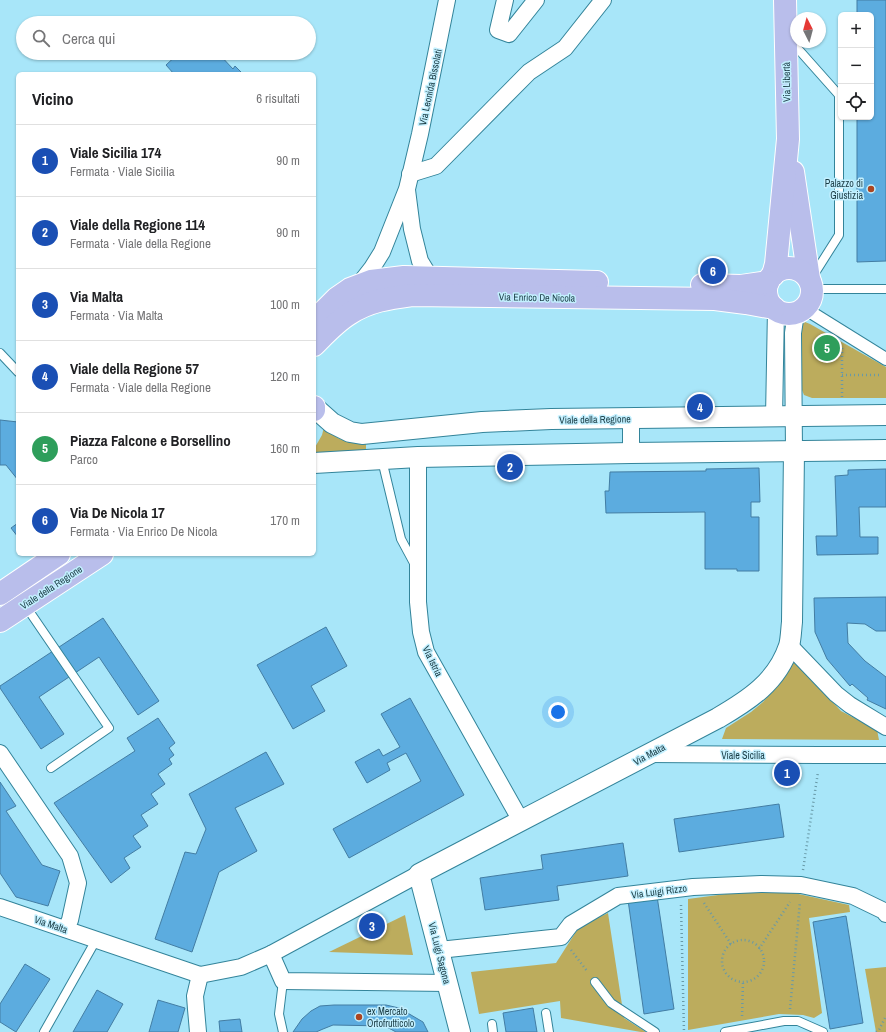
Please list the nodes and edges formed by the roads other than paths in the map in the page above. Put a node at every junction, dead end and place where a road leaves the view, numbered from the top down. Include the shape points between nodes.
1 (447, 0) edge
2 (505, 0) edge
3 (536, 0) edge
4 (603, 0) edge
5 (785, 0) edge
6 (785, 35) junction
7 (788, 139) junction
8 (409, 182) junction
9 (771, 278) junction
10 (431, 279) junction
11 (358, 286) junction
12 (886, 289) edge
13 (797, 298) junction
14 (316, 319) edge
15 (316, 343) edge
16 (0, 353) edge
17 (886, 359) edge
18 (16, 370) edge
19 (316, 410) edge
20 (794, 416) junction
21 (886, 416) edge
22 (774, 417) junction
23 (631, 418) junction
24 (886, 450) edge
25 (794, 451) junction
26 (631, 453) junction
27 (418, 457) junction
28 (372, 460) junction
29 (316, 463) edge
30 (316, 472) edge
31 (56, 556) edge
32 (99, 556) edge
33 (418, 571) junction
34 (6, 590) edge
35 (25, 604) junction
36 (0, 621) edge
37 (790, 645) junction
38 (886, 727) edge
39 (0, 753) edge
40 (649, 754) junction
41 (886, 755) edge
42 (51, 768) dead end
43 (521, 821) junction
44 (419, 874) junction
45 (0, 907) edge
46 (886, 914) edge
47 (66, 929) junction
48 (96, 940) junction
49 (439, 950) junction
50 (271, 954) junction
51 (200, 975) junction
52 (283, 981) junction
53 (595, 982) road end
54 (448, 983) junction
55 (546, 1013) dead end
56 (44, 1032) edge
57 (198, 1032) edge
58 (283, 1032) edge
59 (460, 1032) edge
60 (549, 1032) edge
61 (655, 1032) edge
62 (725, 1032) edge
63 (823, 1032) edge

1 - 8 street, Via Leonida Bissolati
2 - 3 street via 498,30 509,34
4 - 8 street via 565,48 529,72 436,166
5 - 6 main road, Via Libertà
6 - 7 main road, Via Libertà
6 - 13 lane via 839,95 839,235
7 - 9 main road via 776,264
7 - 13 main road
8 - 10 street via 412,229 420,261
8 - 11 street via 382,252
9 - 10 main road, Via Enrico De Nicola via 741,286
9 - 13 main road via 766,289 770,302
9 - 13 main road, Via Enrico De Nicola via 785,269 799,270 804,274
10 - 11 main road, Via Enrico De Nicola via 404,277 371,281
11 - 14 main road, Via Enrico De Nicola via 337,298
12 - 13 lane
13 - 15 main road, Via Enrico De Nicola via 746,303 715,299 412,295 361,307 335,324
13 - 17 street via 842,332
13 - 20 street via 793,333
13 - 22 street
16 - 18 lane
19 - 23 street, Viale della Regione via 332,423 350,432 362,434 482,422
20 - 21 street, Viale della Regione
20 - 22 street, Viale della Regione
20 - 25 street
22 - 23 street, Viale della Regione
23 - 26 street
24 - 25 street
25 - 26 street
25 - 37 street, Via Malta
26 - 27 street
27 - 28 street
27 - 33 street, Via Istria
28 - 29 street
28 - 30 street
28 - 33 lane via 402,540
31 - 34 main road
32 - 35 main road, Viale della Regione
33 - 43 street, Via Istria via 418,602 426,652
34 - 35 street
35 - 36 main road, Viale della Regione
35 - 42 lane via 109,728
37 - 38 street via 850,706
37 - 40 street, Via Malta via 783,662 760,690 718,718
39 - 47 street via 70,856 78,883
40 - 41 street, Viale Sicilia
40 - 43 street, Via Malta
43 - 44 street, Via Malta
44 - 49 street, Via Luigi Sagona
44 - 50 street, Via Malta
45 - 47 street, Via Malta
46 - 49 street, Via Luigi Rizzo via 853,896 801,885 761,884 687,888 618,896 570,924 561,936
47 - 48 street, Via Malta
48 - 51 street, Via Malta
48 - 56 lane
49 - 54 street, Via Luigi Sagona
50 - 51 street, Via Malta via 241,967
50 - 52 street
51 - 57 street via 195,996
52 - 54 street
52 - 58 lane via 279,1014
53 - 61 lane via 611,1003
54 - 59 street, Via Luigi Sagona
55 - 60 lane
62 - 63 lane via 784,1021 798,1021

